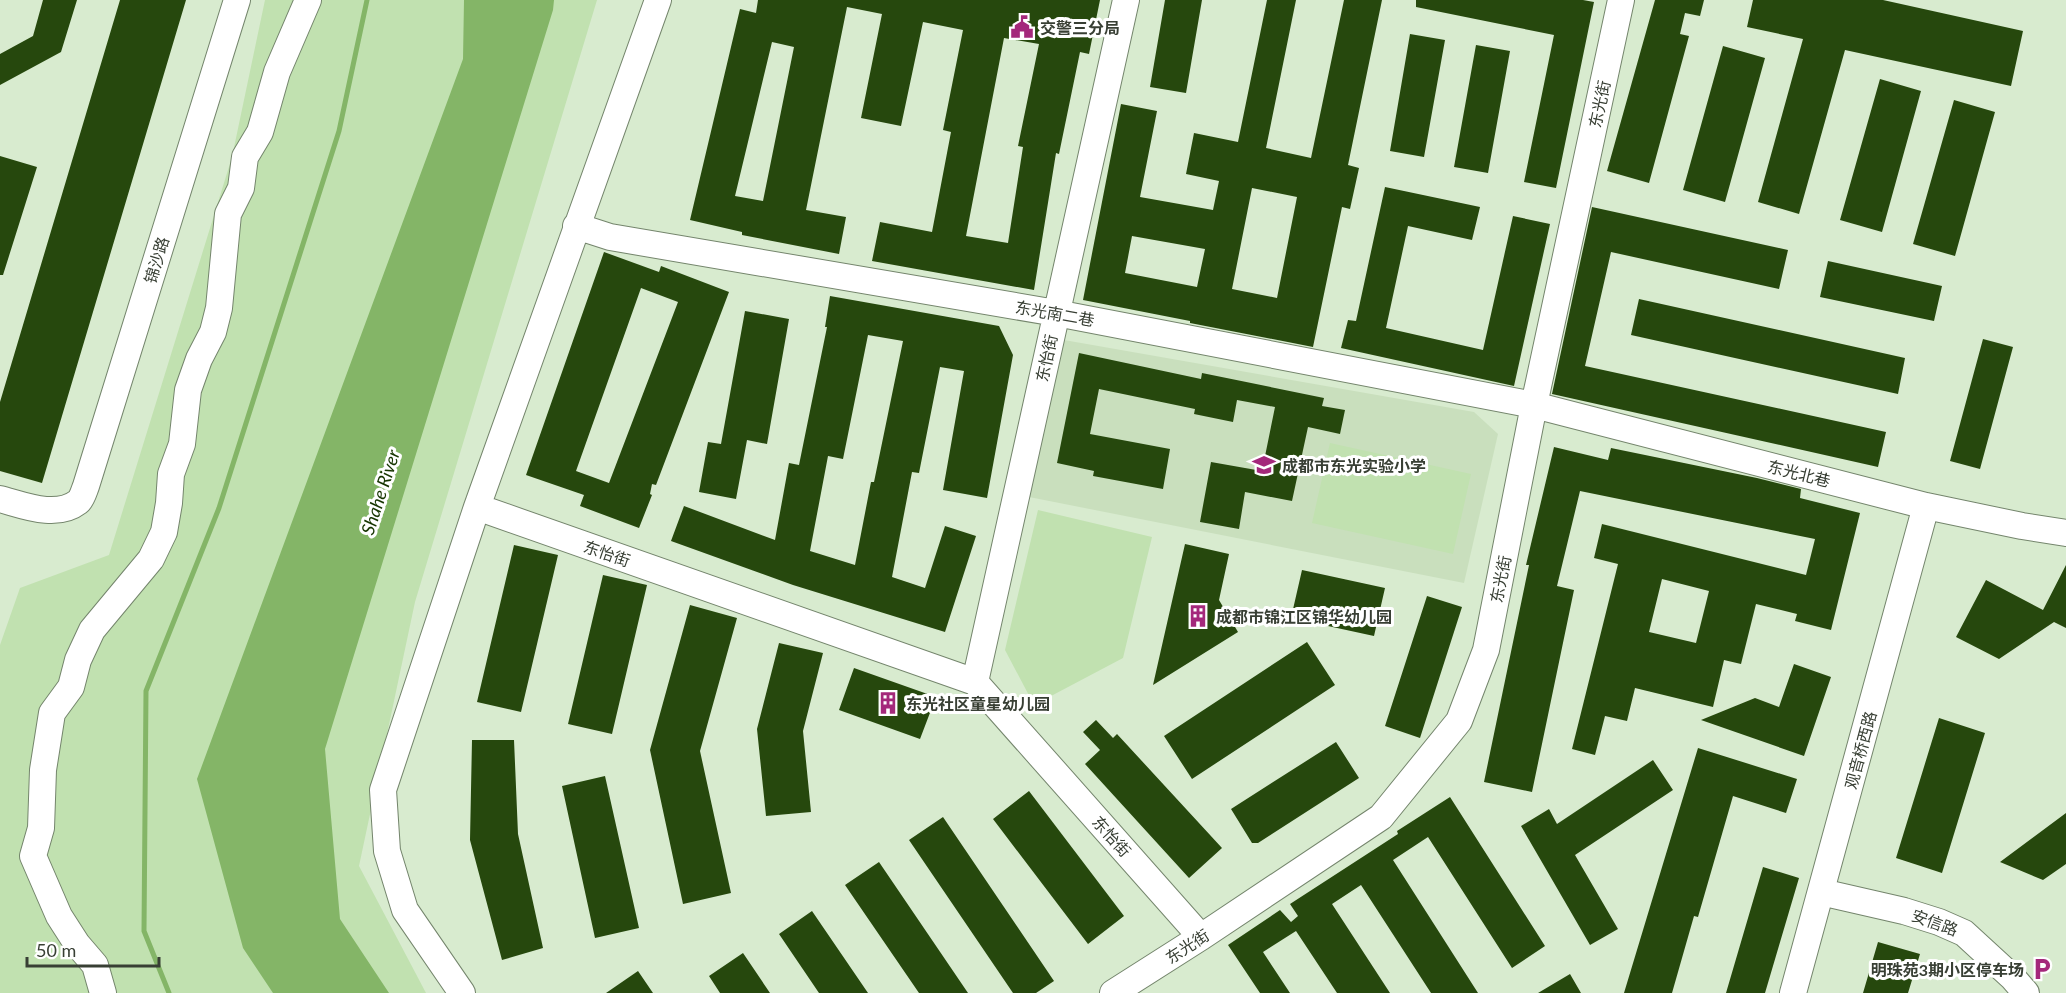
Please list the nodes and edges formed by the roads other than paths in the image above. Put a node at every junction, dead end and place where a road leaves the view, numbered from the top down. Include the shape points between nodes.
1 (237, 0) edge
2 (308, 0) edge
3 (658, 0) edge
4 (1126, 0) edge
5 (1621, 0) edge
6 (576, 226) junction
7 (1056, 313) junction
8 (1534, 405) junction
9 (0, 500) edge
10 (1926, 506) junction
11 (477, 507) junction
12 (2066, 533) edge
13 (975, 682) junction
14 (1821, 892) junction
15 (1201, 937) junction
16 (103, 993) edge
17 (462, 993) edge
18 (1113, 993) edge
19 (1793, 993) edge
20 (2026, 993) edge

1 - 9 street, 锦沙路 via 79,502 62,510 46,510
2 - 16 street via 278,72 260,132 244,157 241,188 228,214 219,308 189,390 182,444 171,474 164,532 151,559 92,630 71,687 52,714 43,770 41,828 33,856 59,916 95,965
3 - 6 street
4 - 7 street, 东怡街
5 - 8 street, 东光街
6 - 7 street, 东光南二巷 via 610,237
6 - 11 street
7 - 8 street, 东光南二巷
7 - 13 street, 东怡街
8 - 10 street, 东光北巷
8 - 15 street, 东光街 via 1486,650 1459,721 1381,817
10 - 12 street, 东光北巷
10 - 14 street, 观音桥西路
11 - 13 street, 东怡街
11 - 17 street via 383,789 387,851 405,910
13 - 15 street, 东怡街
14 - 19 street, 观音桥西路
14 - 20 street, 安信路 via 1904,911 1964,933
15 - 18 street, 东光街

